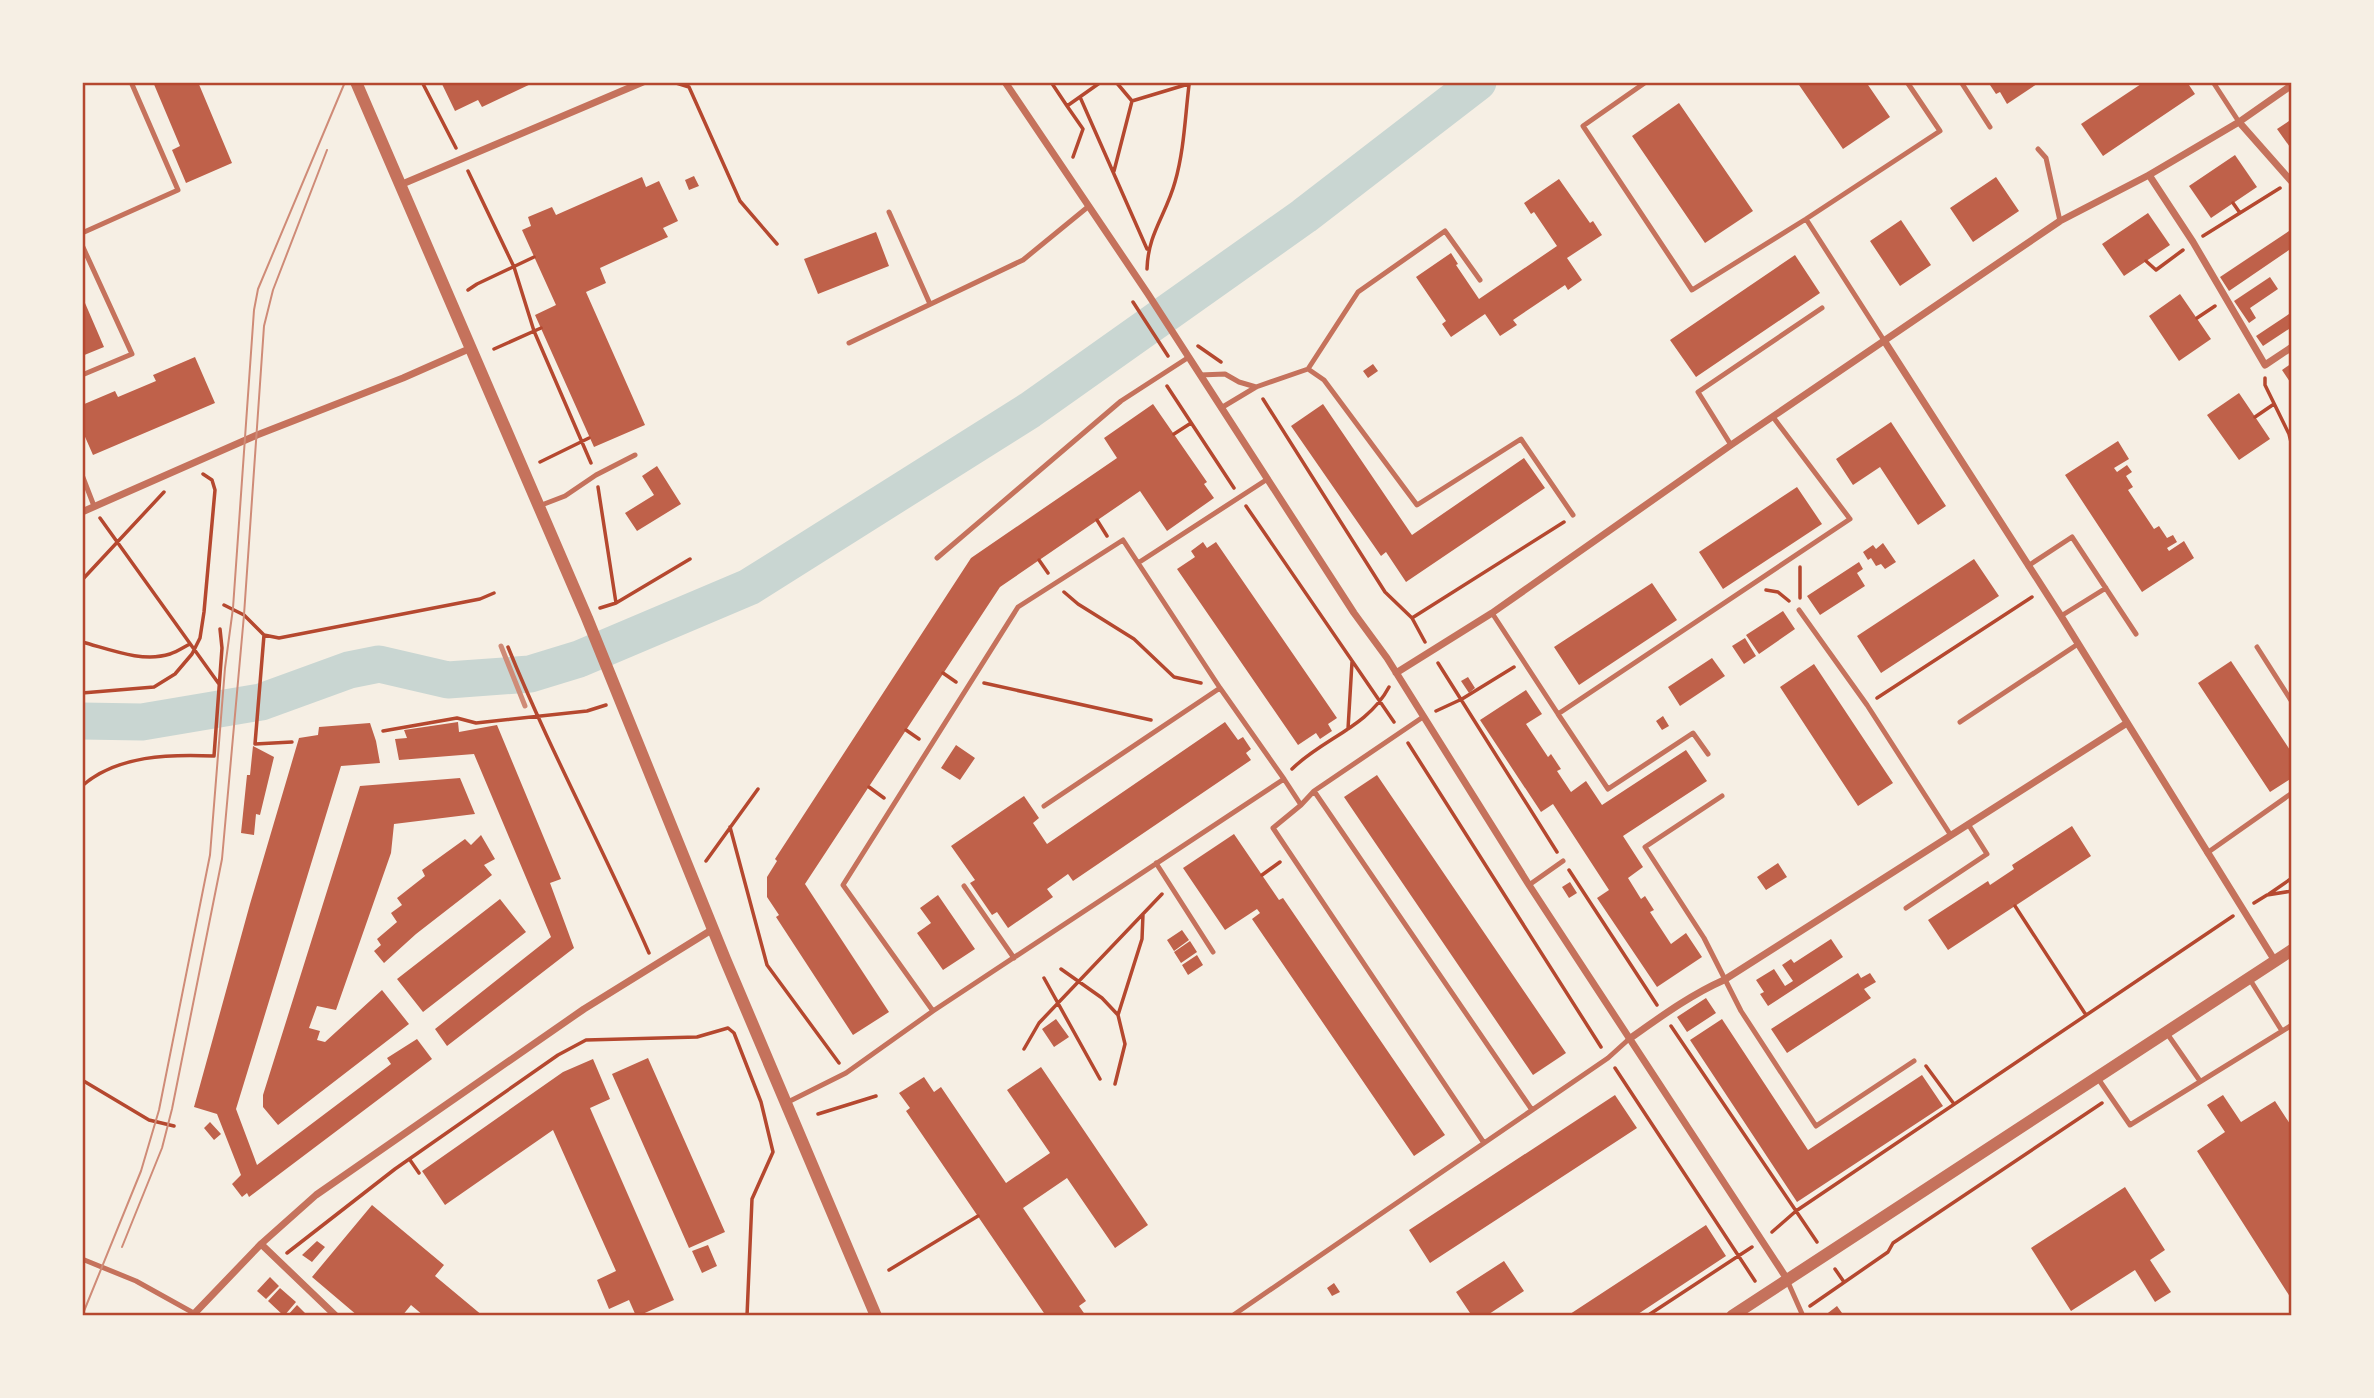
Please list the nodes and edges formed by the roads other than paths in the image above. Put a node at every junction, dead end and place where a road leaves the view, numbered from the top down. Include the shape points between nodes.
1 (131, 82) edge
2 (355, 82) edge
3 (643, 82) edge
4 (1005, 82) edge
5 (1646, 82) edge
6 (1907, 82) edge
7 (1961, 82) edge
8 (2213, 82) edge
9 (2292, 85) edge
10 (2239, 122) junction
11 (1990, 127) dead end
12 (2038, 149) dead end
13 (2149, 175) junction
14 (2291, 181) edge
15 (400, 185) junction
16 (1089, 206) junction
17 (889, 212) dead end
18 (1807, 219) junction
19 (2060, 221) junction
20 (82, 233) edge
21 (82, 245) edge
22 (1480, 280) dead end
23 (930, 304) junction
24 (1822, 308) dead end
25 (1885, 342) junction
26 (849, 343) dead end
27 (2292, 347) edge
28 (471, 348) junction
29 (1189, 357) junction
30 (1308, 369) junction
31 (82, 375) edge
32 (1200, 375) junction
33 (1256, 387) junction
34 (1220, 408) junction
35 (1773, 417) junction
36 (1731, 445) junction
37 (635, 455) dead end
38 (82, 475) edge
39 (1266, 480) junction
40 (539, 506) junction
41 (97, 509) junction
42 (82, 512) edge
43 (1573, 516) road end
44 (937, 558) dead end
45 (1138, 563) junction
46 (2028, 566) junction
47 (2106, 588) junction
48 (1799, 610) road end
49 (1492, 613) junction
50 (2061, 616) junction
51 (2136, 634) dead end
52 (2078, 644) junction
53 (2257, 648) dead end
54 (1396, 673) junction
55 (1220, 688) junction
56 (2292, 702) edge
57 (1558, 714) junction
58 (1423, 717) junction
59 (1960, 722) dead end
60 (2127, 723) junction
61 (1708, 754) dead end
62 (1284, 779) junction
63 (1314, 791) junction
64 (2292, 793) edge
65 (1722, 796) dead end
66 (1301, 805) junction
67 (1045, 806) dead end
68 (1967, 823) junction
69 (1950, 834) junction
70 (2207, 853) junction
71 (1563, 860) road end
72 (1156, 863) junction
73 (1529, 885) junction
74 (964, 886) dead end
75 (1906, 908) dead end
76 (713, 929) junction
77 (2292, 950) edge
78 (1213, 952) dead end
79 (1014, 958) junction
80 (2275, 961) junction
81 (2249, 978) junction
82 (1724, 980) junction
83 (933, 1011) junction
84 (2292, 1025) edge
85 (2282, 1031) junction
86 (2166, 1032) junction
87 (1629, 1039) junction
88 (1914, 1061) road end
89 (2097, 1077) junction
90 (2200, 1081) junction
91 (785, 1103) junction
92 (1532, 1110) junction
93 (1484, 1143) junction
94 (261, 1244) junction
95 (82, 1259) edge
96 (1787, 1279) junction
97 (1802, 1314) edge
98 (195, 1315) edge
99 (336, 1316) edge
100 (876, 1316) edge
101 (1232, 1316) edge
102 (1732, 1316) edge

1 - 20 lane via 178,190
2 - 15 street
3 - 15 street
4 - 16 street
5 - 18 lane via 1583,126 1692,290
6 - 18 lane via 1940,131
7 - 11 lane
8 - 10 lane
9 - 10 street
10 - 13 street
10 - 14 street
12 - 19 lane via 2046,158
13 - 19 street
13 - 27 street via 2265,365
15 - 28 street
16 - 23 lane via 1023,260
16 - 29 street
17 - 23 lane
18 - 25 lane
19 - 25 street
21 - 31 lane via 132,354
22 - 30 lane via 1445,232 1358,292
23 - 26 lane
24 - 36 lane via 1698,392
25 - 35 street
25 - 46 street
28 - 40 street
28 - 41 street via 257,435
29 - 32 street
29 - 44 lane via 1121,401
30 - 33 lane
30 - 43 lane via 1324,380 1417,505 1521,439
32 - 33 lane via 1225,374
32 - 34 street
33 - 34 lane
34 - 39 street
35 - 36 street
35 - 57 lane via 1850,519
36 - 49 street
37 - 40 lane
38 - 41 lane
39 - 45 lane
39 - 54 street
40 - 76 street
41 - 42 street
45 - 55 lane
45 - 83 lane via 1124,540 1018,607 843,886
46 - 47 lane via 2072,537
46 - 50 street
47 - 50 lane
47 - 51 lane
48 - 69 lane
49 - 54 street
49 - 57 lane
50 - 52 street
52 - 59 lane
52 - 60 street
53 - 56 lane
54 - 58 street
55 - 62 lane
55 - 67 lane
57 - 61 lane via 1608,789 1693,733
58 - 63 lane
58 - 73 street
60 - 68 street
60 - 70 street
62 - 66 lane
62 - 72 lane
63 - 66 lane
63 - 92 lane
64 - 70 lane
65 - 82 lane via 1645,847 1704,938
66 - 93 lane via 1273,828
68 - 69 street
68 - 75 lane via 1987,854
69 - 82 street
70 - 80 street
71 - 73 lane
72 - 78 lane
72 - 79 lane
73 - 87 street
74 - 79 lane
76 - 91 street
76 - 94 street via 584,1009 316,1195
77 - 80 street
79 - 83 lane
80 - 81 street
81 - 85 lane
81 - 86 street
82 - 87 street
82 - 88 lane via 1815,1125
83 - 91 lane via 846,1073
84 - 85 lane
85 - 90 lane
86 - 89 street
86 - 90 lane
87 - 92 lane
87 - 96 street
89 - 90 lane via 2130,1125
89 - 96 street
91 - 100 street
92 - 93 lane
93 - 101 lane
94 - 98 street
94 - 99 street
95 - 98 lane via 136,1281
96 - 97 lane
96 - 102 street

